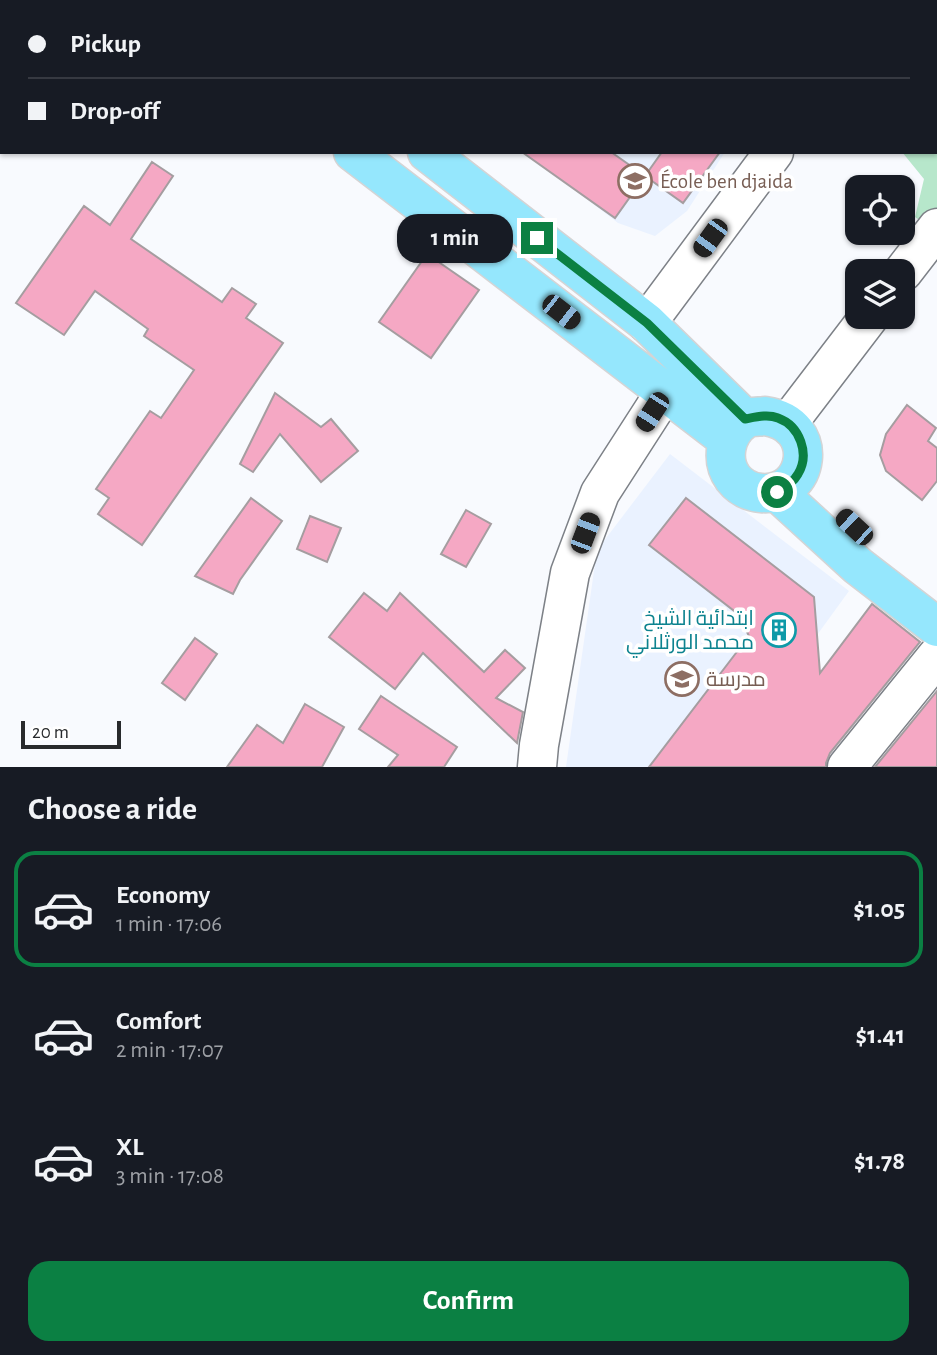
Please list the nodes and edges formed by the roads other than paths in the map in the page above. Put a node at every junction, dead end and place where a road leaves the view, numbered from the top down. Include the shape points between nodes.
1 (356, 154) edge
2 (430, 154) edge
3 (773, 154) edge
4 (937, 228) edge
5 (913, 259) edge
6 (647, 323) junction
7 (860, 329) edge
8 (664, 392) junction
9 (788, 423) junction
10 (736, 430) junction
11 (787, 483) junction
12 (937, 594) edge
13 (937, 626) edge
14 (937, 656) edge
15 (537, 767) edge
16 (847, 767) edge

1 - 8 main road
2 - 6 main road
3 - 6 street
4 - 5 street
6 - 10 main road
7 - 9 street
8 - 10 main road
8 - 15 street via 600,493 570,573
9 - 10 main road via 765,416
9 - 11 main road via 803,452 802,464
10 - 11 main road via 725,453 726,465 740,486 764,494
11 - 12 main road
11 - 13 main road via 858,565
14 - 16 street

